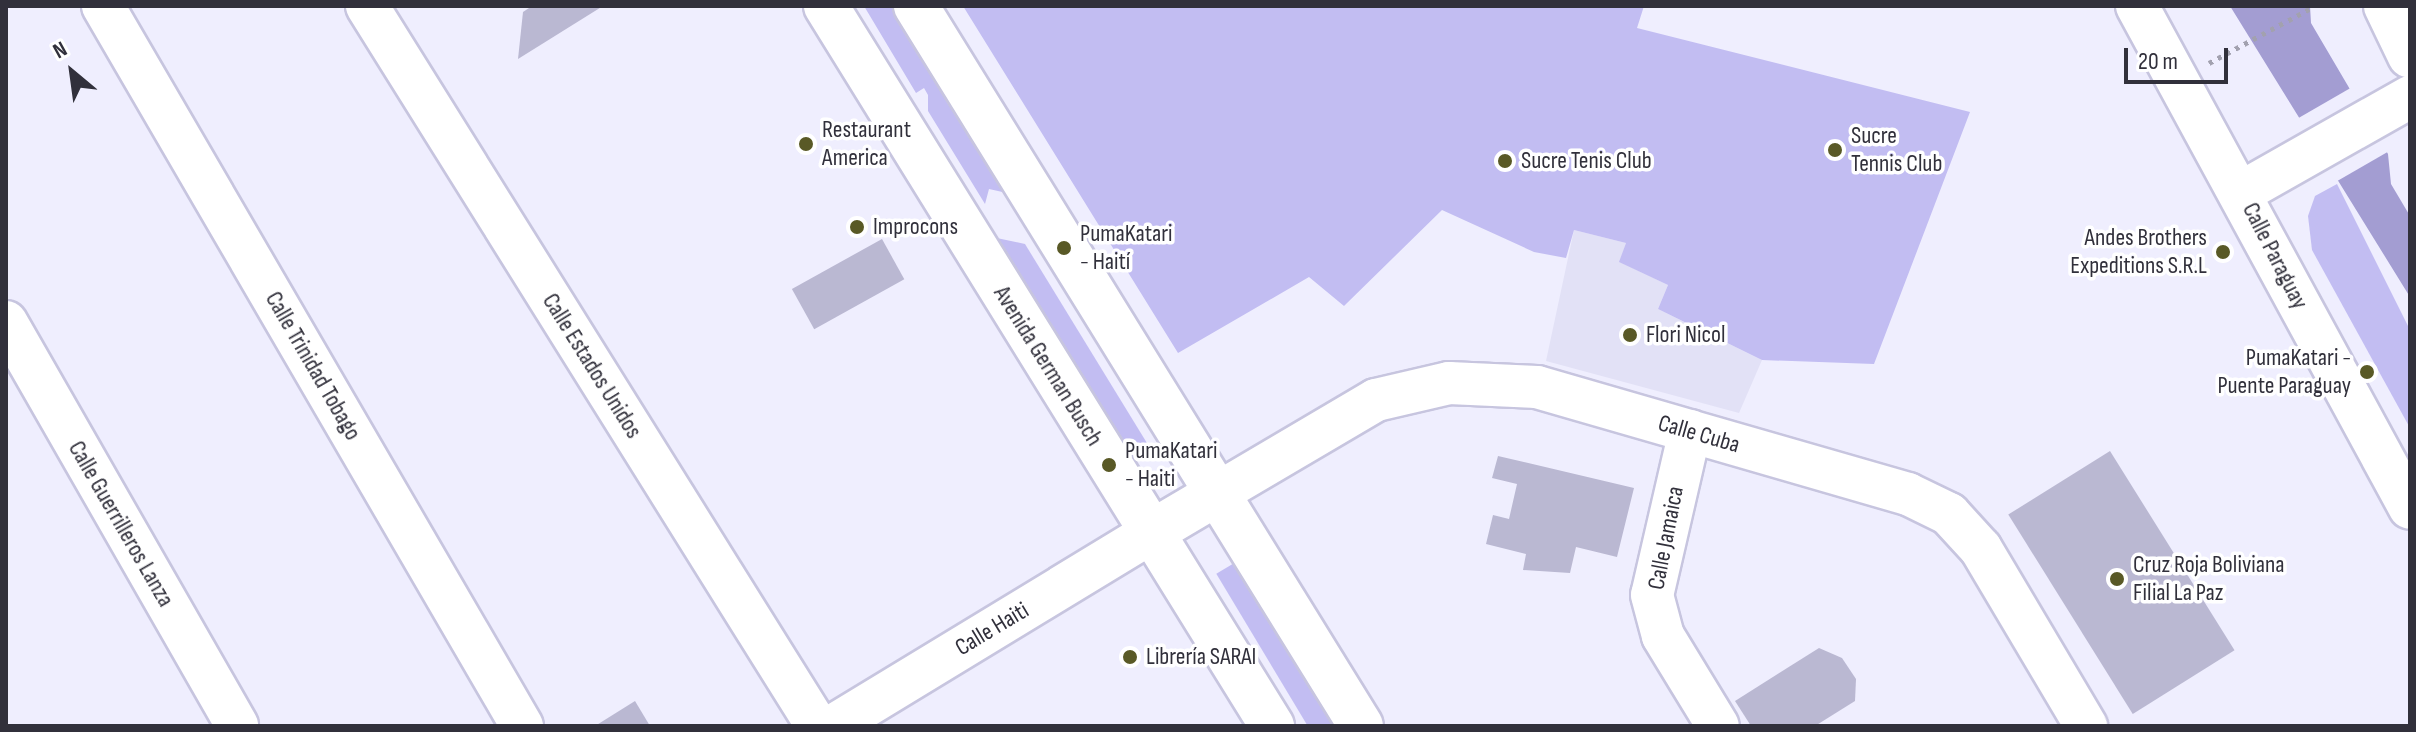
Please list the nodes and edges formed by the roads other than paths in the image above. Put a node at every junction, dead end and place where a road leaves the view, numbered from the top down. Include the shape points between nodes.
1 (103, 6) edge
2 (367, 6) edge
3 (826, 6) edge
4 (916, 6) edge
5 (2137, 6) edge
6 (2386, 6) edge
7 (2410, 56) edge
8 (2393, 105) edge
9 (2242, 192) junction
10 (6, 322) edge
11 (1690, 431) junction
12 (1218, 493) junction
13 (2410, 508) edge
14 (1152, 532) junction
15 (237, 726) edge
16 (522, 726) edge
17 (817, 726) edge
18 (833, 726) edge
19 (1272, 726) edge
20 (1361, 726) edge
21 (1718, 726) edge
22 (2086, 726) edge

1 - 16 street, Calle Trinidad Tobago
2 - 17 street, Calle Estados Unidos
3 - 14 main road, Avenida German Busch
4 - 12 main road
5 - 9 street, Calle Paraguay via 2204,139
6 - 7 main road
8 - 9 street
9 - 13 street, Calle Paraguay
10 - 15 street, Calle Guerrilleros Lanza
11 - 12 street, Calle Cuba via 1537,387 1449,383 1376,400
11 - 21 street, Calle Jamaica via 1652,595 1663,636
11 - 22 street, Calle Cuba via 1908,494 1949,514 1981,549
12 - 14 main road
12 - 20 main road
14 - 18 street, Calle Haiti
14 - 19 main road, Avenida German Busch

